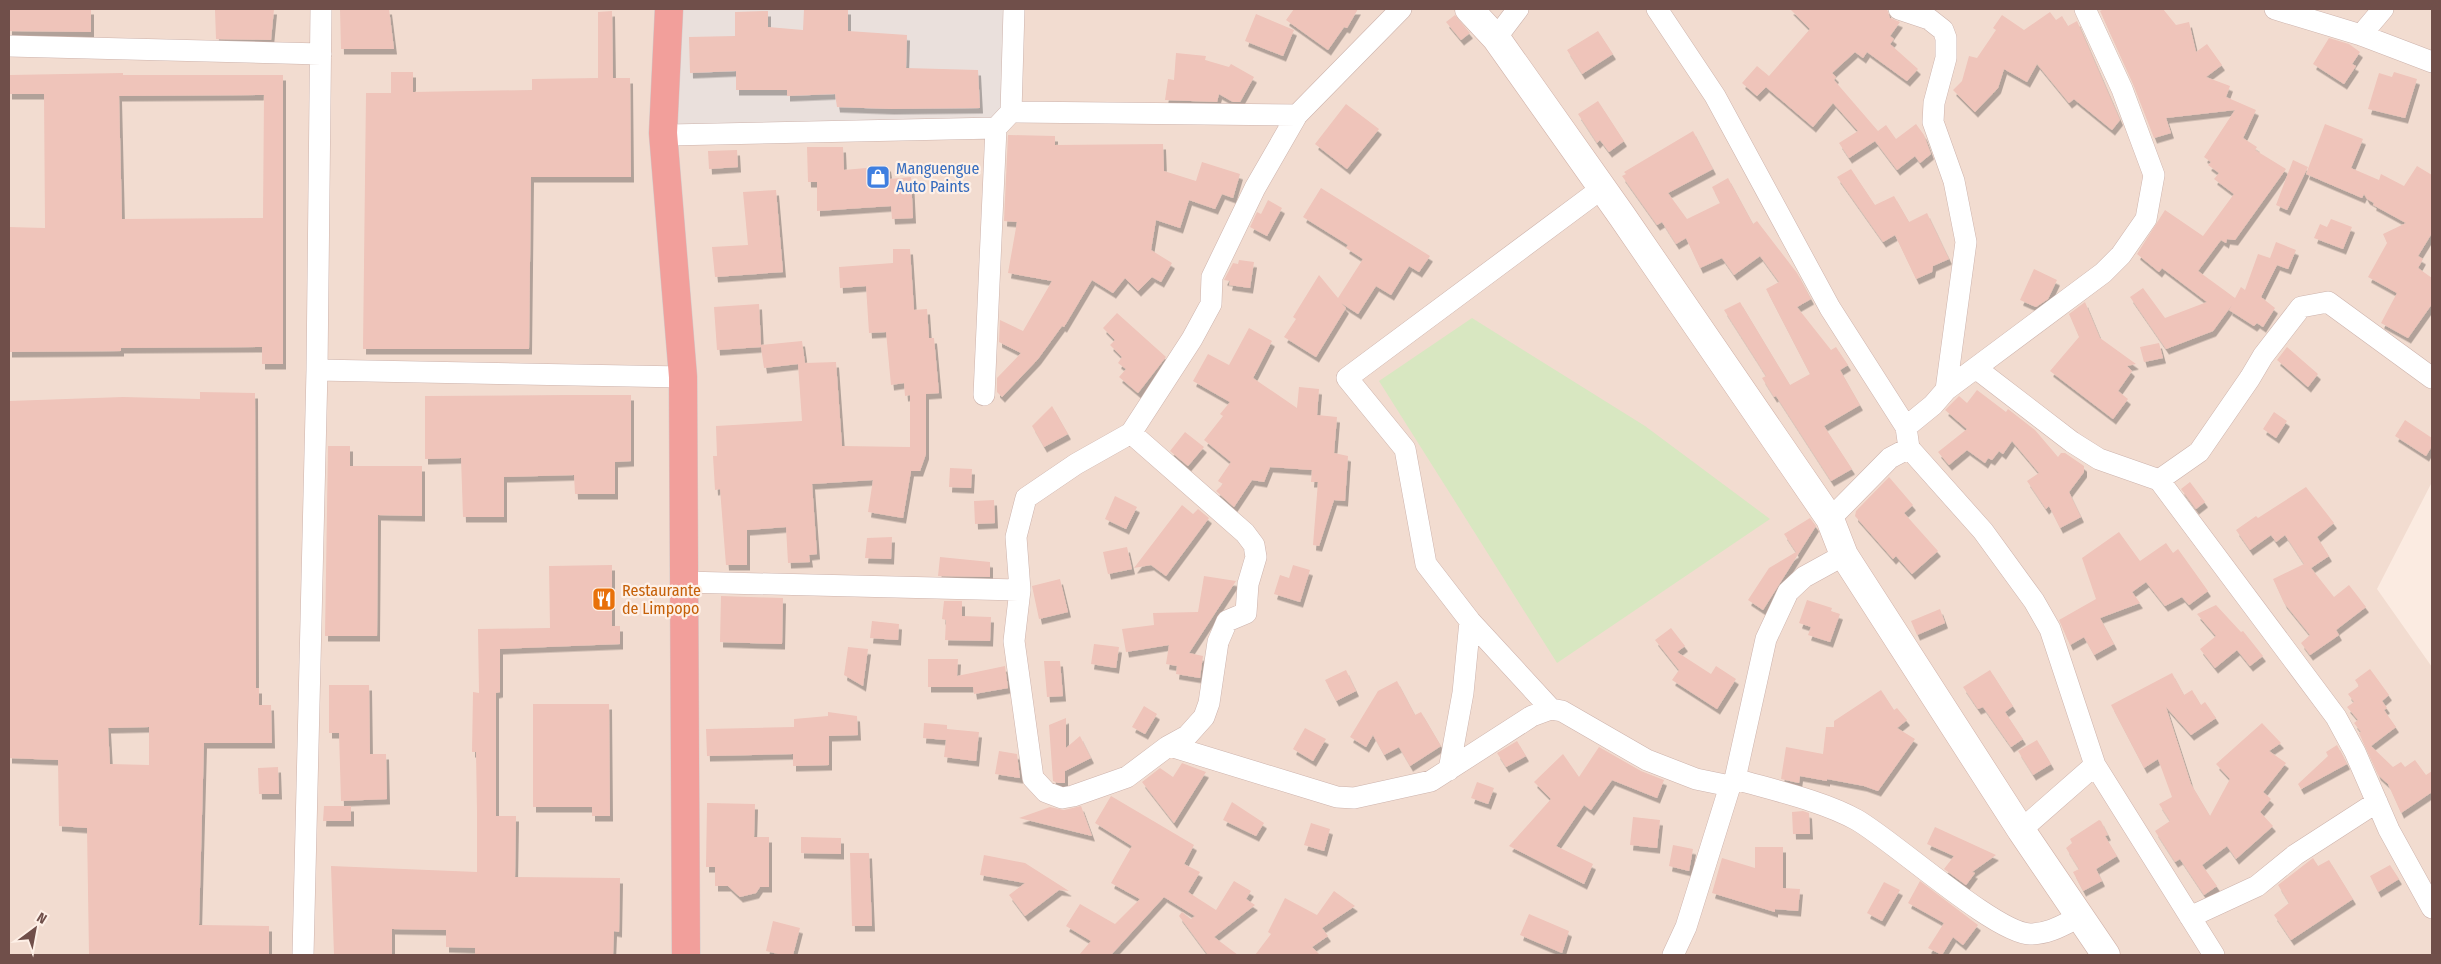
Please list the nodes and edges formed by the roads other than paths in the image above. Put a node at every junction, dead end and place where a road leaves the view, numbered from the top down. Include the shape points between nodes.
1 (321, 9) edge
2 (669, 9) edge
3 (1014, 9) edge
4 (1400, 9) edge
5 (1469, 9) edge
6 (1518, 9) edge
7 (1657, 9) edge
8 (1899, 9) edge
9 (2085, 9) edge
10 (2275, 9) edge
11 (2383, 9) edge
12 (2362, 35) junction
13 (1496, 38) junction
14 (9, 46) edge
15 (321, 54) junction
16 (2432, 62) edge
17 (1010, 112) junction
18 (1298, 116) junction
19 (996, 128) junction
20 (663, 132) junction
21 (1601, 189) junction
22 (1977, 369) junction
23 (318, 370) junction
24 (682, 378) junction
25 (2432, 378) edge
26 (1946, 390) junction
27 (984, 395) dead end
28 (1906, 426) junction
29 (1130, 433) junction
30 (1910, 448) junction
31 (2159, 480) junction
32 (1830, 519) junction
33 (1844, 555) junction
34 (684, 582) junction
35 (1020, 590) junction
36 (1470, 621) junction
37 (1551, 709) junction
38 (1170, 746) junction
39 (2094, 765) junction
40 (1449, 770) junction
41 (1732, 782) junction
42 (2377, 802) junction
43 (2021, 830) junction
44 (2432, 908) edge
45 (2079, 917) junction
46 (2190, 917) junction
47 (303, 955) edge
48 (686, 955) edge
49 (1673, 955) edge
50 (2106, 955) edge
51 (2214, 955) edge

1 - 15 street
2 - 20 highway
3 - 17 street
4 - 18 street
5 - 13 street
6 - 13 street
7 - 28 street via 1715,96 1830,308
8 - 26 street via 1929,19 1943,30 1946,38 1946,58 1934,103 1933,122 1954,181 1966,242
9 - 22 street via 2122,89 2154,175 2146,219 2121,255 2103,273
10 - 12 street
11 - 12 street
12 - 16 street
13 - 21 street
14 - 15 street
15 - 23 street
17 - 18 street
17 - 19 street
18 - 29 street via 1255,188 1212,278 1211,304 1192,339
19 - 20 street via 669,135
19 - 27 street
20 - 24 highway
21 - 32 street
21 - 36 street via 1347,378 1405,450 1426,564
22 - 26 street
22 - 31 street via 2099,459
23 - 24 street
23 - 47 street
24 - 34 highway
25 - 31 street via 2328,302 2300,307 2199,452
26 - 28 street
28 - 30 street
29 - 35 street via 1026,498 1016,536
29 - 38 street via 1244,533 1254,545 1256,557 1248,584 1246,613 1227,621 1218,642 1204,717 1187,736
30 - 32 street via 1890,458
30 - 39 street via 1983,531 2050,628
31 - 42 street via 2336,717
32 - 33 street
33 - 41 street via 1804,577 1788,592 1766,639
33 - 43 street
34 - 35 street
34 - 48 highway
35 - 38 street via 1014,641 1033,778 1046,792 1062,798 1073,796 1126,777
36 - 37 street
36 - 40 street via 1463,693
37 - 40 street via 1532,716
37 - 41 street via 1562,710 1647,760 1696,778
38 - 40 street via 1337,797 1354,798 1413,786 1431,781
39 - 43 street
39 - 46 street
41 - 45 street via 1839,811 1856,820 2002,925 2029,934 2054,930
41 - 49 street via 1686,927
42 - 44 street
42 - 46 street via 2295,855 2257,886
43 - 45 street
45 - 50 street
46 - 51 street

